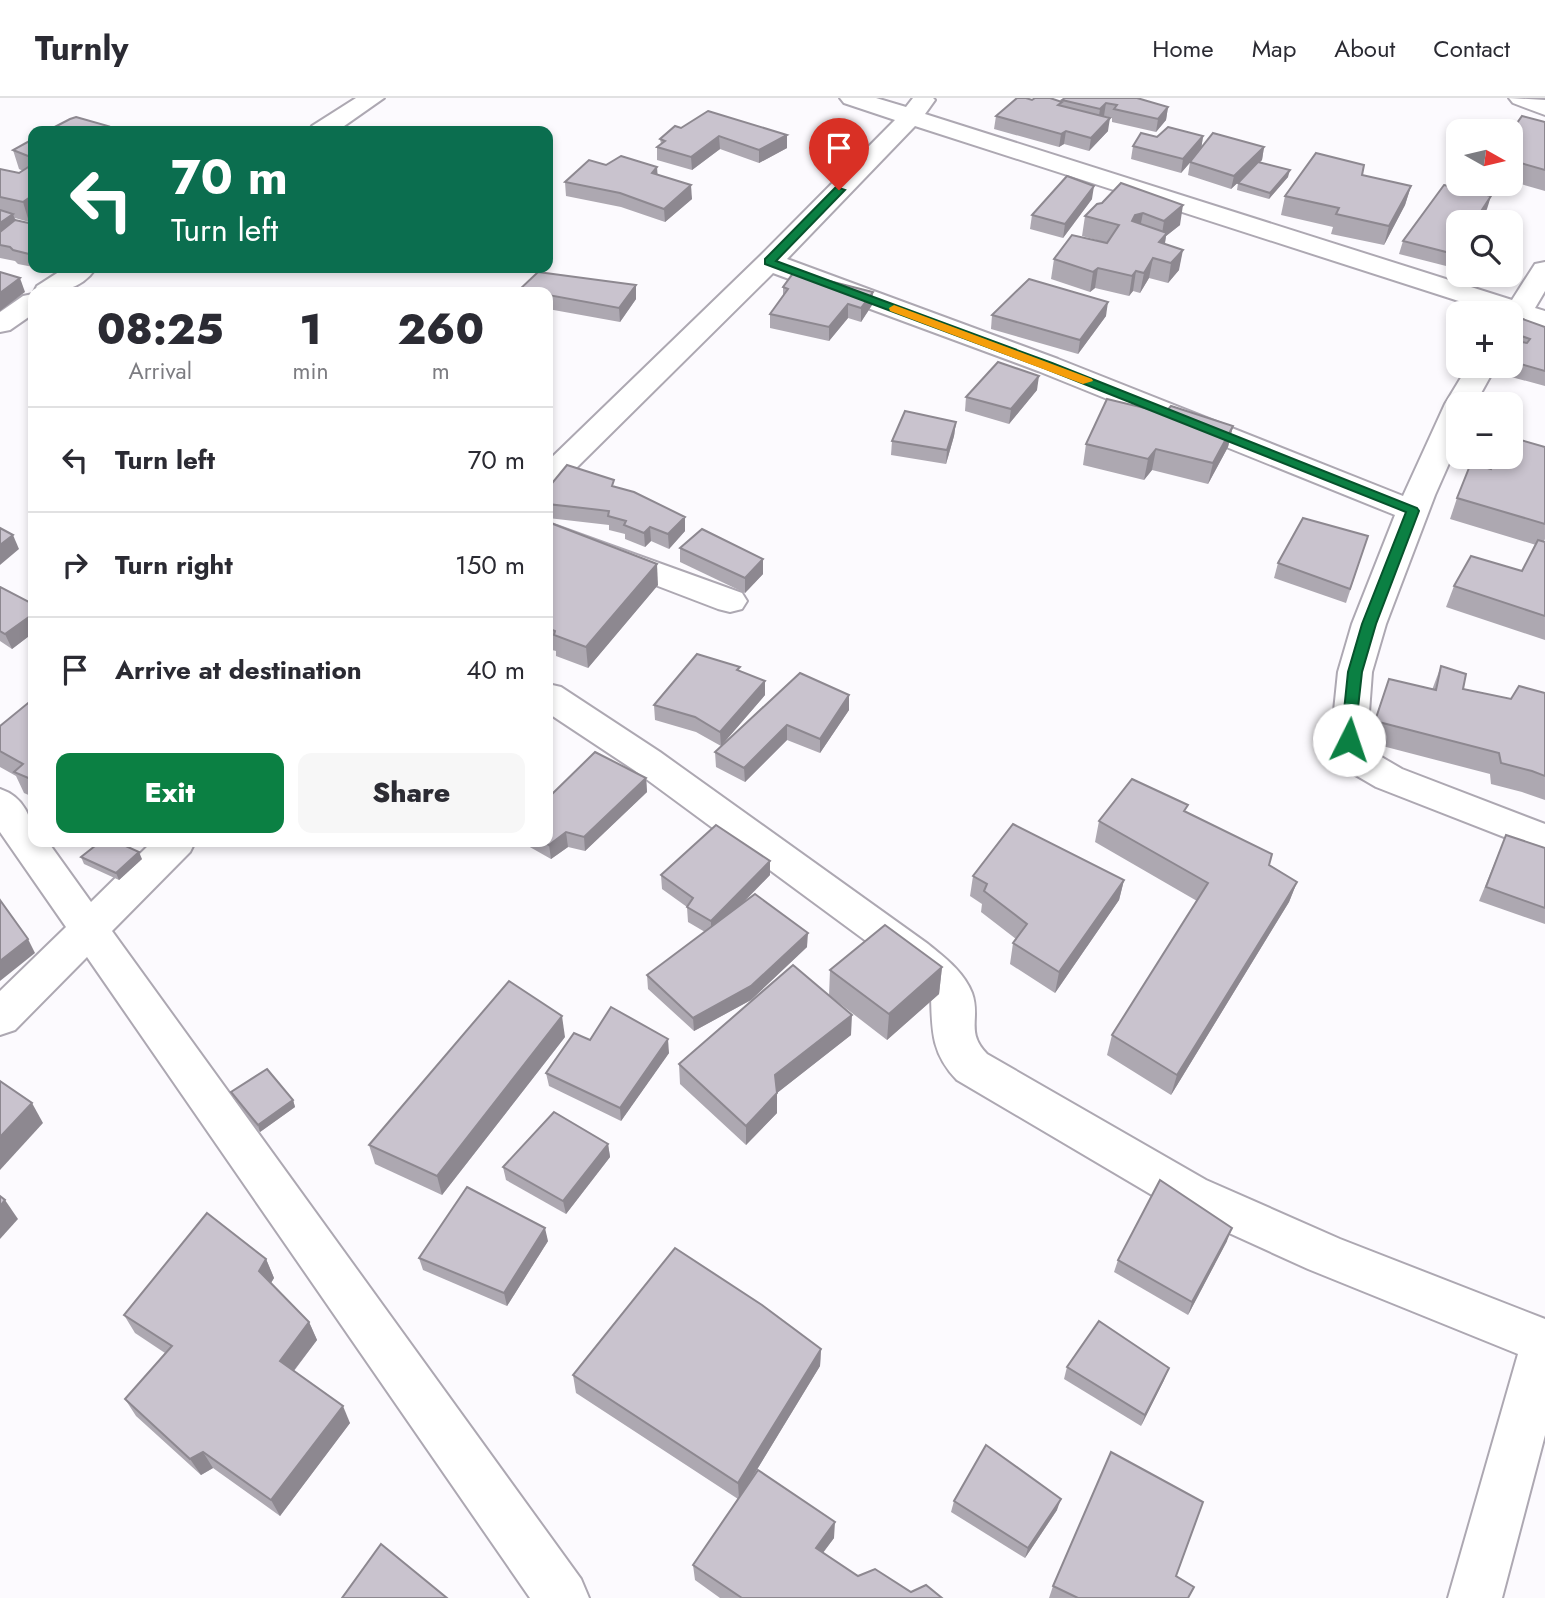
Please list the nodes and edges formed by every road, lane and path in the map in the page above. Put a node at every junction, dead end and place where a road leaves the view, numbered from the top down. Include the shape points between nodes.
1 (372, 98) edge
2 (852, 98) edge
3 (1521, 98) edge
4 (917, 108) edge
5 (1545, 108) edge
6 (329, 126) edge
7 (769, 262) junction
8 (1545, 270) edge
9 (76, 273) edge
10 (54, 287) edge
11 (28, 305) edge
12 (1525, 319) edge
13 (0, 324) edge
14 (1446, 436) edge
15 (553, 473) edge
16 (1413, 511) junction
17 (553, 535) edge
18 (730, 601) dead end
19 (553, 699) edge
20 (0, 803) edge
21 (1545, 839) edge
22 (28, 842) edge
23 (32, 847) edge
24 (171, 847) edge
25 (90, 927) junction
26 (0, 1018) edge
27 (1545, 1343) edge
28 (562, 1598) edge
29 (1475, 1598) edge

1 - 6 street
2 - 4 street
3 - 5 street
4 - 7 street
4 - 12 street
7 - 15 street
7 - 16 street via 1048,365
8 - 12 street
9 - 10 street
11 - 13 street
14 - 16 street
16 - 21 street via 1355,672 1349,740 1365,764 1389,778
17 - 18 street
19 - 27 street via 647,761 914,955 952,995 953,1038 972,1067 1190,1194
20 - 22 street
23 - 25 street
24 - 25 street
25 - 26 street
25 - 28 street
27 - 29 street

